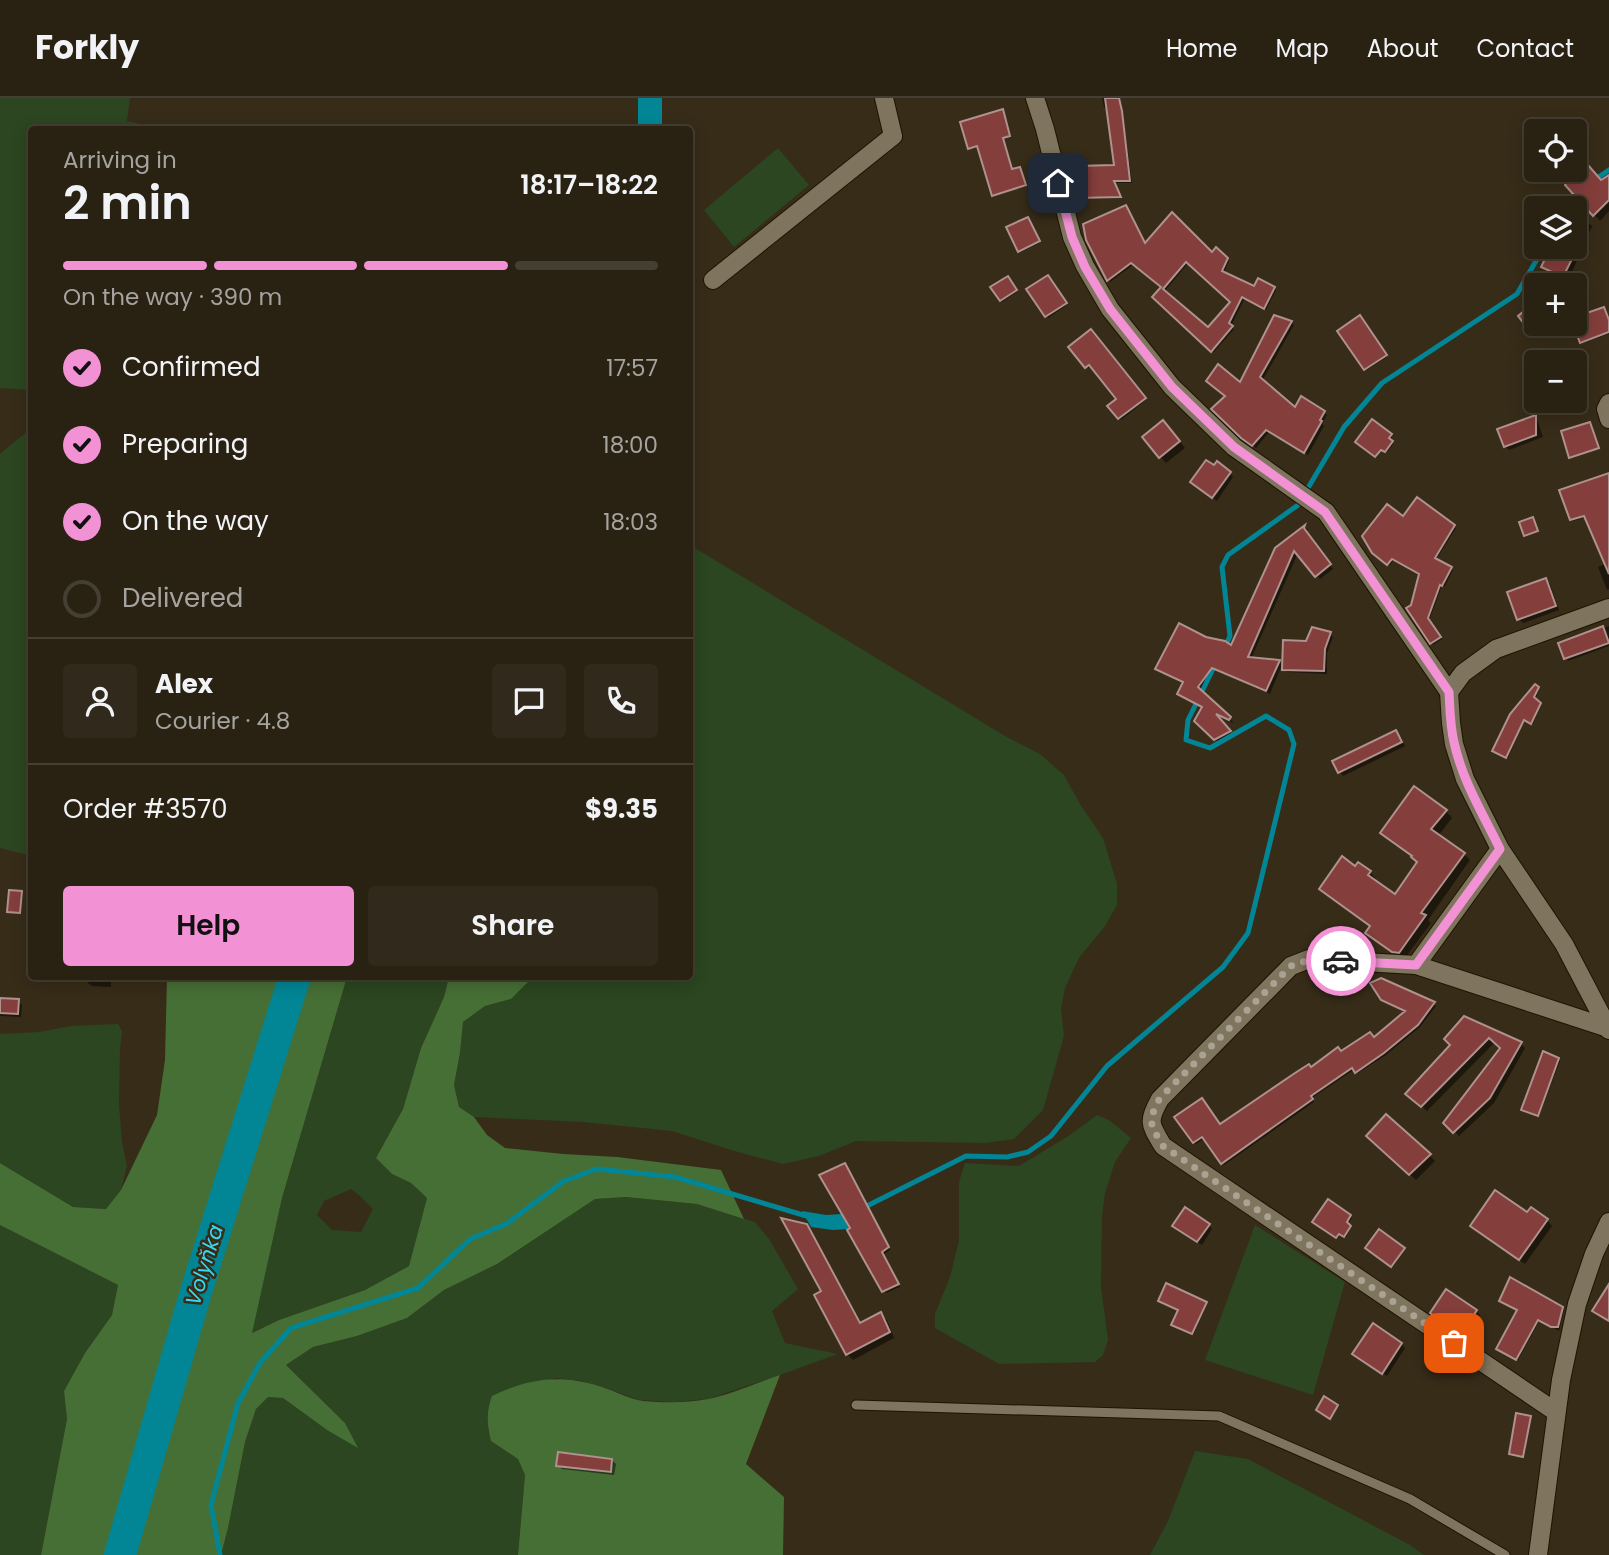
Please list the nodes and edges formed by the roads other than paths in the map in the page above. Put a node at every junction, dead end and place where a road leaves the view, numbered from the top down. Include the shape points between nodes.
1 (884, 98) edge
2 (1035, 98) edge
3 (713, 280) dead end
4 (1609, 403) edge
5 (1609, 419) edge
6 (1609, 608) edge
7 (1449, 692) junction
8 (1500, 849) junction
9 (1416, 965) junction
10 (1609, 1029) edge
11 (1609, 1222) edge
12 (856, 1405) dead end
13 (1556, 1412) junction
14 (1505, 1555) edge
15 (1538, 1555) edge

1 - 3 street via 893,136
2 - 7 street via 1072,237 1110,309 1181,396 1234,447 1325,512
4 - 5 street
6 - 7 street via 1496,649 1462,673
7 - 8 street via 1451,723 1465,779
8 - 9 street
8 - 10 street via 1564,944
9 - 10 street
9 - 13 street via 1309,960 1291,966 1160,1098 1152,1114 1152,1128 1163,1146
11 - 13 street via 1577,1304
12 - 14 lane via 1219,1416 1410,1499
13 - 15 street

